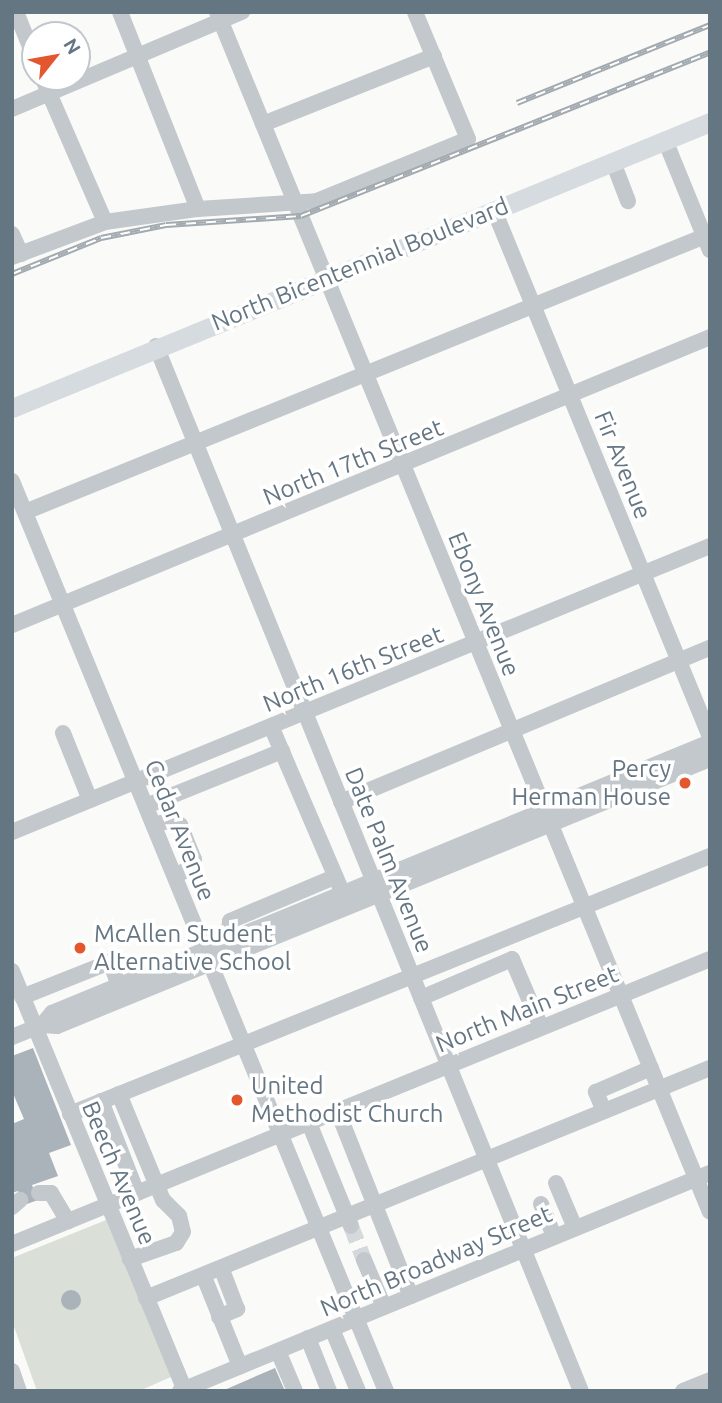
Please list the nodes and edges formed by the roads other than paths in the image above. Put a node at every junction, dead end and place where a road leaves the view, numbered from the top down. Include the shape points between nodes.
1 (120, 12) edge
2 (242, 12) edge
3 (415, 12) edge
4 (219, 17) edge
5 (137, 56) junction
6 (434, 56) junction
7 (49, 93) junction
8 (12, 108) edge
9 (710, 122) edge
10 (263, 124) junction
11 (665, 140) junction
12 (613, 162) junction
13 (293, 200) junction
14 (628, 201) dead end
15 (198, 209) junction
16 (494, 210) junction
17 (105, 222) junction
18 (12, 234) edge
19 (708, 240) edge
20 (16, 256) edge
21 (326, 277) junction
22 (534, 307) junction
23 (710, 337) edge
24 (156, 346) junction
25 (366, 375) junction
26 (571, 398) junction
27 (12, 408) edge
28 (195, 443) junction
29 (404, 466) junction
30 (12, 481) edge
31 (25, 512) junction
32 (233, 536) junction
33 (710, 546) edge
34 (643, 574) junction
35 (63, 604) junction
36 (12, 625) edge
37 (476, 643) junction
38 (710, 648) edge
39 (678, 660) junction
40 (305, 713) junction
41 (271, 726) junction
42 (512, 732) junction
43 (63, 733) dead end
44 (710, 739) edge
45 (282, 751) junction
46 (710, 759) edge
47 (135, 781) junction
48 (90, 800) junction
49 (341, 802) junction
50 (146, 806) junction
51 (547, 818) junction
52 (154, 825) junction
53 (12, 832) edge
54 (710, 856) edge
55 (175, 876) junction
56 (334, 877) junction
57 (377, 888) junction
58 (343, 894) junction
59 (583, 904) junction
60 (228, 941) junction
61 (208, 957) junction
62 (710, 959) edge
63 (12, 971) edge
64 (412, 975) junction
65 (119, 985) junction
66 (621, 995) junction
67 (22, 996) junction
68 (421, 998) junction
69 (38, 1026) junction
70 (541, 1027) junction
71 (12, 1037) edge
72 (243, 1044) junction
73 (449, 1066) junction
74 (651, 1068) junction
75 (710, 1068) edge
76 (659, 1089) junction
77 (119, 1094) junction
78 (100, 1101) junction
79 (604, 1111) junction
80 (338, 1112) junction
81 (70, 1114) junction
82 (309, 1123) junction
83 (280, 1134) junction
84 (323, 1157) junction
85 (486, 1158) junction
86 (296, 1173) junction
87 (703, 1175) edge
88 (556, 1183) dead end
89 (156, 1185) junction
90 (38, 1193) dead end
91 (137, 1193) junction
92 (374, 1204) junction
93 (541, 1204) dead end
94 (107, 1205) junction
95 (710, 1212) edge
96 (349, 1221) junction
97 (68, 1222) junction
98 (318, 1227) junction
99 (575, 1228) junction
100 (554, 1236) junction
101 (12, 1244) edge
102 (523, 1249) junction
103 (130, 1259) junction
104 (364, 1260) tunnel mouth
105 (400, 1269) junction
106 (224, 1275) dead end
107 (372, 1279) junction
108 (206, 1282) dead end
109 (411, 1296) junction
110 (146, 1298) junction
111 (384, 1307) junction
112 (219, 1317) junction
113 (356, 1319) junction
114 (332, 1329) junction
115 (308, 1338) junction
116 (278, 1351) junction
117 (240, 1366) junction
118 (12, 1371) edge
119 (710, 1380) edge
120 (183, 1390) edge
121 (19, 1391) edge
122 (295, 1391) edge
123 (329, 1391) edge
124 (358, 1391) edge
125 (386, 1391) edge
126 (581, 1391) edge
127 (683, 1391) edge

1 - 5 street
2 - 4 street
3 - 6 street
4 - 5 street
4 - 10 street, Ebony Avenue
5 - 7 street
5 - 15 street
6 - 10 street
6 - 13 street via 468,139 317,201
7 - 8 street
7 - 17 street
9 - 11 main road, North Bicentennial Boulevard
10 - 13 street, Ebony Avenue
11 - 12 main road, North Bicentennial Boulevard
11 - 19 street
12 - 14 street
12 - 16 main road, North Bicentennial Boulevard
13 - 15 street
13 - 21 street, Ebony Avenue
15 - 17 street
16 - 21 main road, North Bicentennial Boulevard
16 - 22 street, Fir Avenue
17 - 20 street
18 - 20 street
19 - 22 street
21 - 24 main road, North Bicentennial Boulevard
21 - 25 street, Ebony Avenue
22 - 25 street
22 - 26 street, Fir Avenue
23 - 26 street, North 17th Street
24 - 27 main road, North Bicentennial Boulevard
24 - 28 street, Date Palm Avenue
25 - 28 street
25 - 29 street, Ebony Avenue
26 - 29 street, North 17th Street
26 - 34 street, Fir Avenue
28 - 31 street
28 - 32 street, Date Palm Avenue
29 - 32 street, North 17th Street
29 - 37 street, Ebony Avenue
30 - 31 street, Cedar Avenue
31 - 35 street, Cedar Avenue
32 - 35 street, North 17th Street
32 - 40 street, Date Palm Avenue
33 - 34 street, North 16th Street
34 - 37 street, North 16th Street
34 - 39 street, Fir Avenue
35 - 36 street, North 17th Street
35 - 47 street, Cedar Avenue
37 - 40 street, North 16th Street
37 - 42 street, Ebony Avenue
38 - 39 street
39 - 42 street
39 - 44 street, Fir Avenue
40 - 41 street, North 16th Street
40 - 49 street, Date Palm Avenue
41 - 45 street
41 - 47 street, North 16th Street
42 - 49 street
42 - 51 street, Ebony Avenue
43 - 48 street
44 - 51 street
45 - 50 street
45 - 56 street
46 - 51 street
47 - 48 street, North 16th Street
47 - 50 street, Cedar Avenue
48 - 53 street, North 16th Street
49 - 57 street, Date Palm Avenue
50 - 52 street, Cedar Avenue
51 - 57 street
51 - 59 street, Ebony Avenue
52 - 55 street, Cedar Avenue
52 - 55 street via 168,821 180,825 194,859 190,868
54 - 59 street
55 - 61 street, Cedar Avenue
56 - 58 street
56 - 60 street via 230,921
57 - 58 street
57 - 61 street
57 - 64 street, Date Palm Avenue
58 - 60 street
59 - 64 street
59 - 66 street, Ebony Avenue
60 - 61 street
61 - 65 street
61 - 69 street via 57,1026
61 - 72 street, Cedar Avenue
62 - 66 street, North Main Street
63 - 67 street, Beech Avenue
64 - 68 street, Date Palm Avenue
64 - 72 street
65 - 67 street via 110,962
65 - 69 street via 52,1013
66 - 70 street, North Main Street
66 - 74 street, Ebony Avenue
67 - 69 street, Beech Avenue
68 - 70 street via 512,959
68 - 73 street, Date Palm Avenue
69 - 71 street
69 - 81 street, Beech Avenue
70 - 73 street, North Main Street
72 - 77 street
72 - 83 street, Cedar Avenue
73 - 80 street, North Main Street
73 - 85 street, Date Palm Avenue
74 - 76 street, Ebony Avenue
74 - 79 street via 596,1092
75 - 76 street
76 - 79 street
76 - 87 street, Ebony Avenue
77 - 78 street
77 - 89 street
78 - 81 street
78 - 91 street
79 - 85 street
80 - 82 street, North Main Street
80 - 92 street
81 - 94 street, Beech Avenue
82 - 83 street, North Main Street
82 - 84 street
83 - 86 street, Cedar Avenue
83 - 89 street, North Main Street
84 - 86 street via 303,1158
84 - 96 street
85 - 92 street
85 - 102 street, Date Palm Avenue
86 - 98 street, Cedar Avenue
87 - 95 street, Ebony Avenue
87 - 99 street, North Broadway Street
88 - 99 street
89 - 91 street, North Main Street
89 - 103 street via 179,1216 183,1232 176,1243
90 - 97 street via 51,1193
91 - 94 street, North Main Street
92 - 96 street
92 - 105 street
93 - 100 street
94 - 97 street, North Main Street
94 - 103 street, Beech Avenue
96 - 98 street
97 - 101 street, North Main Street
98 - 110 street
98 - 113 street, Cedar Avenue
99 - 100 street, North Broadway Street
100 - 102 street, North Broadway Street
102 - 109 street, North Broadway Street
102 - 126 street, Date Palm Avenue
103 - 110 street, Beech Avenue
104 - 107 street
105 - 107 street
105 - 109 street
106 - 112 street via 237,1309
107 - 111 street
108 - 112 street
109 - 111 street, North Broadway Street
110 - 120 street, Beech Avenue
111 - 113 street, North Broadway Street
112 - 117 street
113 - 114 street, North Broadway Street
113 - 125 street, Cedar Avenue
114 - 115 street, North Broadway Street
114 - 124 street
115 - 116 street, North Broadway Street
115 - 123 street
116 - 117 street, North Broadway Street
116 - 122 street
117 - 120 street, North Broadway Street
118 - 121 street
119 - 127 street

